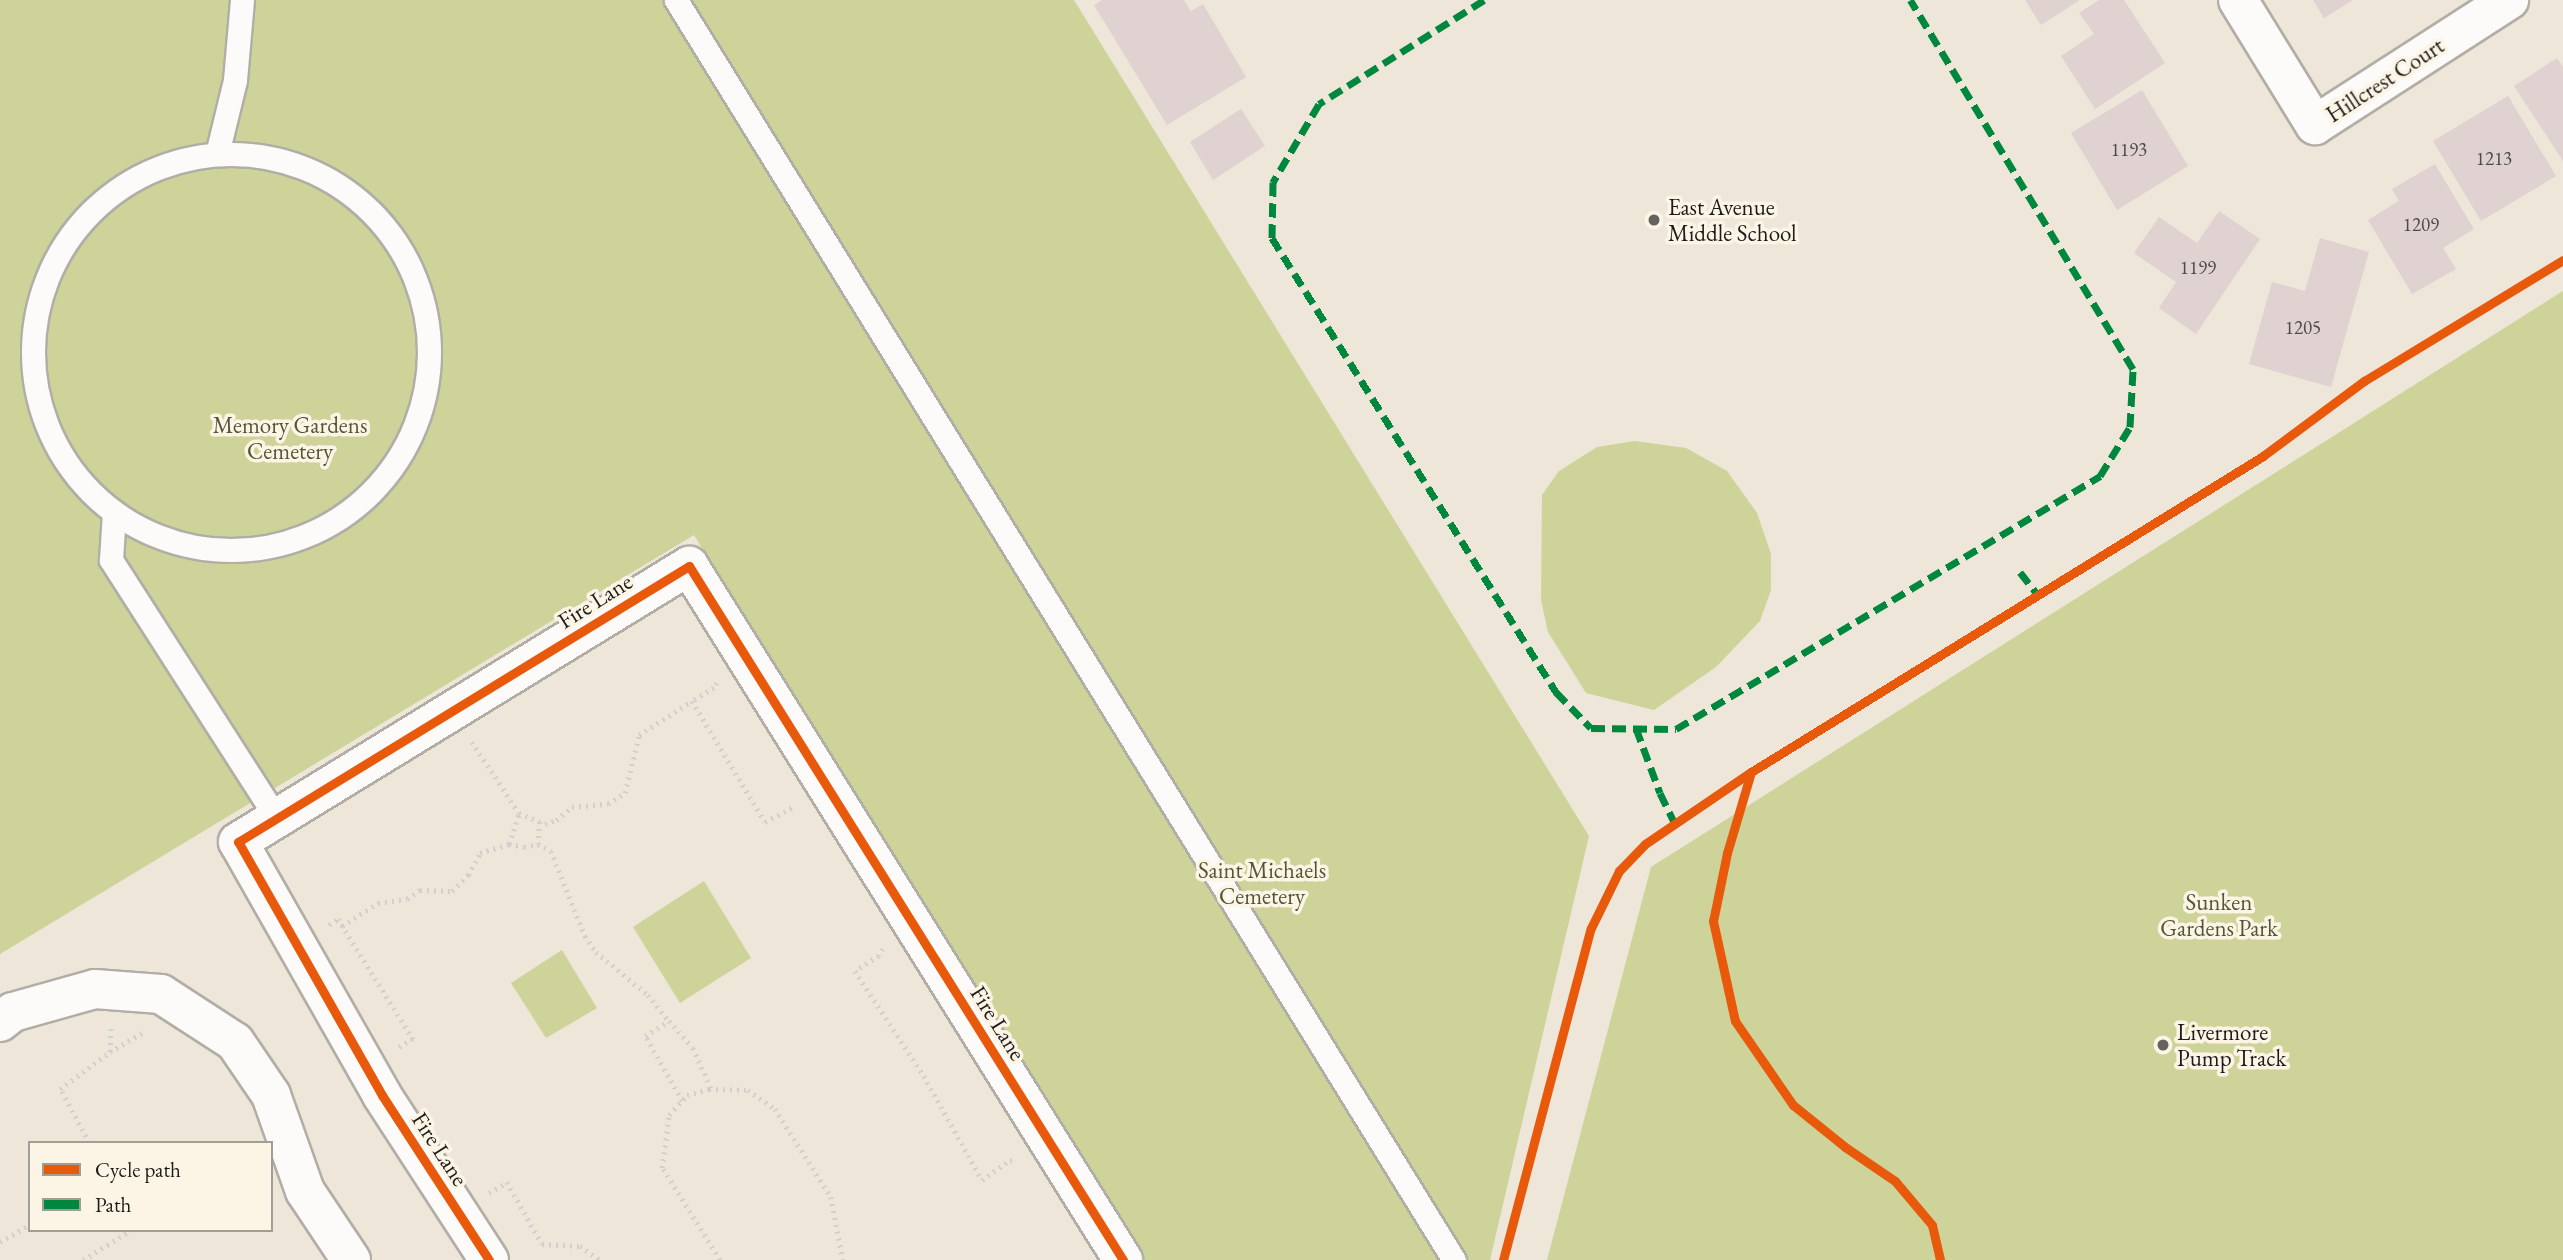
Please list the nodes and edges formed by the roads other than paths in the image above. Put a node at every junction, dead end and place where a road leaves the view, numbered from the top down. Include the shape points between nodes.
1 (242, 0) edge
2 (676, 0) edge
3 (2238, 0) edge
4 (2509, 0) edge
5 (217, 154) junction
6 (114, 512) junction
7 (277, 819) junction
8 (0, 1022) edge
9 (351, 1260) edge
10 (489, 1260) edge
11 (1124, 1260) edge
12 (1454, 1260) edge

1 - 5 lane via 235,80
2 - 12 lane
3 - 4 street, Hillcrest Court via 2315,125
5 - 6 lane via 183,159 120,187 70,235 40,298 33,355 38,400 66,463
5 - 6 lane via 252,154 318,173 348,191 396,240 412,270 426,314 428,372 422,405 392,468 342,516 312,533 245,550 188,545 144,530
6 - 7 lane via 111,560
7 - 10 street, Fire Lane via 238,842 382,1094
7 - 11 street, Fire Lane via 689,566
8 - 9 street via 13,1012 95,989 161,994 235,1042 271,1095 305,1191

